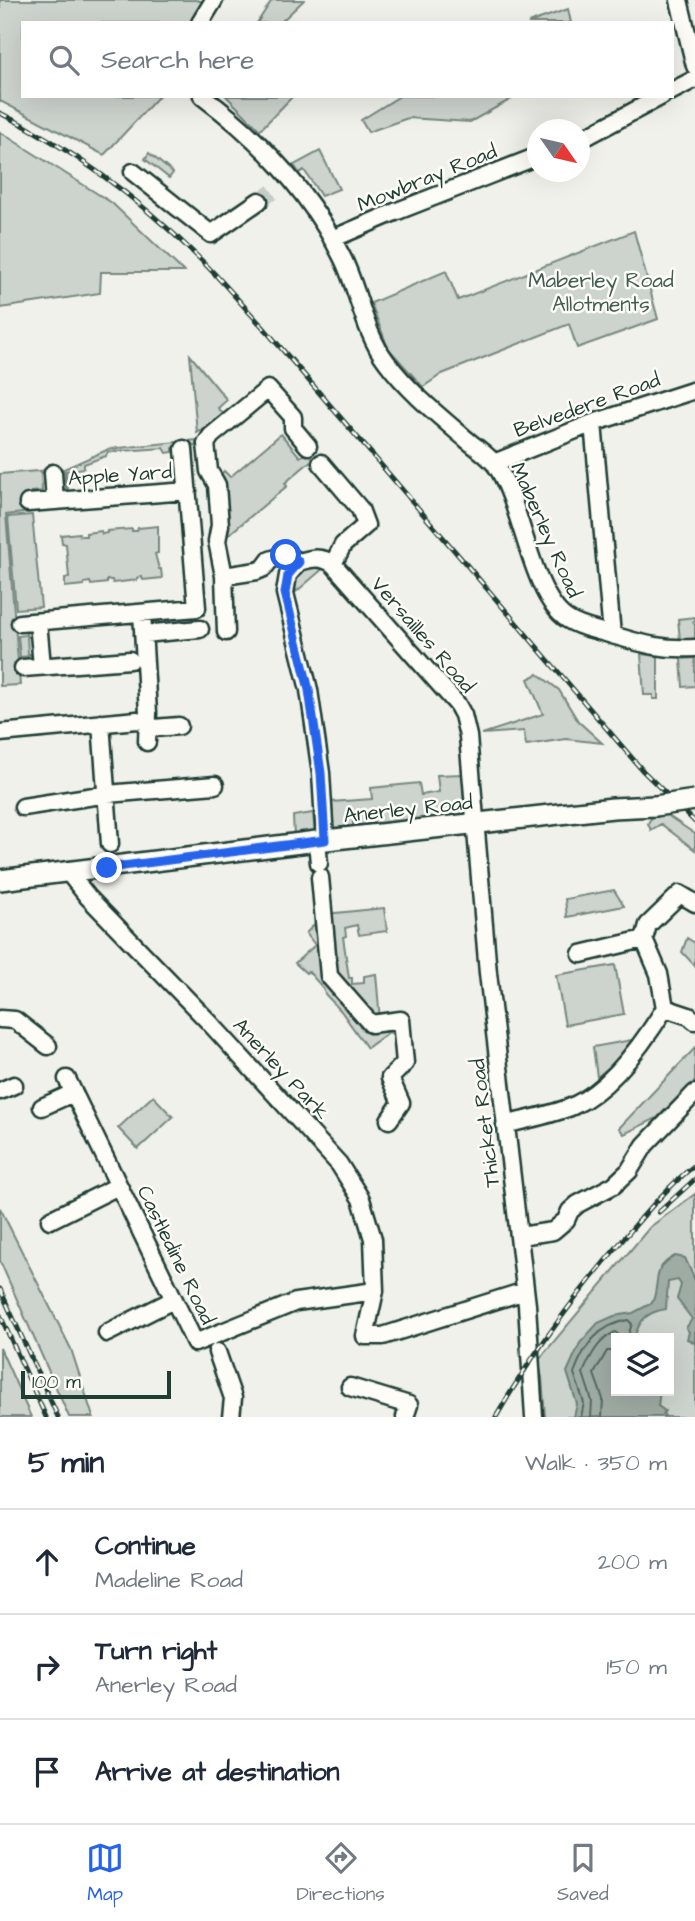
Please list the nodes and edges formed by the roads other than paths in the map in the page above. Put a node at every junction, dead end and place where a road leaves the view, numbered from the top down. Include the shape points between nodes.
1 (214, 0) edge
2 (679, 0) edge
3 (202, 21) edge
4 (695, 66) edge
5 (695, 79) edge
6 (674, 90) edge
7 (204, 98) edge
8 (658, 98) edge
9 (590, 134) edge
10 (527, 160) edge
11 (133, 172) dead end
12 (259, 201) tunnel mouth
13 (332, 239) junction
14 (695, 390) edge
15 (593, 423) junction
16 (309, 446) dead end
17 (184, 449) dead end
18 (321, 463) dead end
19 (494, 463) junction
20 (52, 472) dead end
21 (188, 491) junction
22 (55, 501) junction
23 (28, 503) dead end
24 (299, 562) junction
25 (333, 564) junction
26 (224, 576) junction
27 (142, 613) junction
28 (38, 622) junction
29 (20, 624) dead end
30 (200, 629) dead end
31 (226, 632) dead end
32 (143, 634) junction
33 (612, 635) junction
34 (695, 648) edge
35 (130, 660) dead end
36 (42, 666) junction
37 (23, 668) dead end
38 (147, 722) junction
39 (101, 723) junction
40 (179, 726) dead end
41 (0, 733) edge
42 (147, 741) dead end
43 (215, 785) dead end
44 (107, 794) junction
45 (695, 800) edge
46 (23, 807) dead end
47 (476, 825) junction
48 (321, 840) junction
49 (110, 844) dead end
50 (68, 872) junction
51 (0, 880) edge
52 (695, 903) edge
53 (645, 940) junction
54 (581, 954) dead end
55 (400, 1003) dead end
56 (665, 1009) junction
57 (0, 1019) edge
58 (401, 1020) junction
59 (695, 1021) edge
60 (48, 1046) dead end
61 (695, 1093) edge
62 (42, 1107) dead end
63 (389, 1119) dead end
64 (505, 1125) junction
65 (118, 1186) junction
66 (50, 1220) dead end
67 (520, 1236) junction
68 (375, 1291) junction
69 (525, 1291) junction
70 (173, 1300) junction
71 (107, 1333) dead end
72 (217, 1352) dead end
73 (350, 1387) dead end
74 (231, 1417) edge
75 (405, 1417) edge
76 (534, 1417) edge

1 - 3 street
2 - 4 street
5 - 6 street
7 - 13 street, Maberley Road via 255,140 284,184
8 - 9 street
10 - 13 street, Mowbray Road
11 - 12 street via 151,177 211,234
13 - 19 street, Maberley Road via 384,359 407,386
14 - 15 street, Belvedere Road
15 - 19 street, Belvedere Road
15 - 33 street
16 - 26 street via 293,428 293,417 268,389 211,436 206,444 208,471 218,485 217,541
17 - 21 street, Apple Yard
18 - 25 street via 360,509 366,525 342,545
19 - 33 street, Maberley Road via 550,600 568,620
20 - 22 street, Apple Yard
21 - 22 street, Apple Yard
21 - 27 street, Apple Yard via 185,538 197,608
22 - 23 street, Apple Yard
24 - 25 street via 313,558
24 - 26 street via 286,555 257,571
24 - 48 street via 288,575 285,593 309,690 321,773
25 - 47 street, Versailles Road via 457,704 468,737
26 - 31 street
27 - 28 street, Apple Yard via 89,611
27 - 32 street
28 - 29 street, Apple Yard
28 - 36 street
30 - 32 street
32 - 38 street
33 - 34 street, Maberley Road via 661,649
35 - 36 street
36 - 37 street
38 - 39 street
38 - 40 street via 154,728
38 - 42 street
39 - 41 street
39 - 44 street
43 - 44 street
44 - 46 street
44 - 49 street
45 - 47 main road, Anerley Road, bridge
47 - 48 main road, Anerley Road
47 - 64 street, Thicket Road
48 - 50 main road, Anerley Road
48 - 58 street via 329,976 371,1024
50 - 51 main road, Anerley Road
50 - 68 street, Anerley Park via 340,1164 361,1199 373,1239
52 - 53 street via 680,894 648,925
53 - 54 street
53 - 56 street via 659,974
55 - 58 street
56 - 59 street
56 - 64 street via 625,1062 587,1098
57 - 60 street via 15,1020
58 - 63 street via 405,1063 390,1078 401,1104
61 - 67 street via 614,1185 578,1204 553,1231
62 - 65 street, Castledine Road via 70,1086
64 - 67 street, Thicket Road
65 - 66 street
65 - 70 street, Castledine Road
67 - 69 street, Thicket Road
68 - 69 street, Anerley Park via 365,1336 383,1336
68 - 70 street, Castledine Road via 296,1301 195,1342
69 - 76 street, Thicket Road
70 - 71 street
72 - 74 street via 233,1398
73 - 75 street via 409,1405

